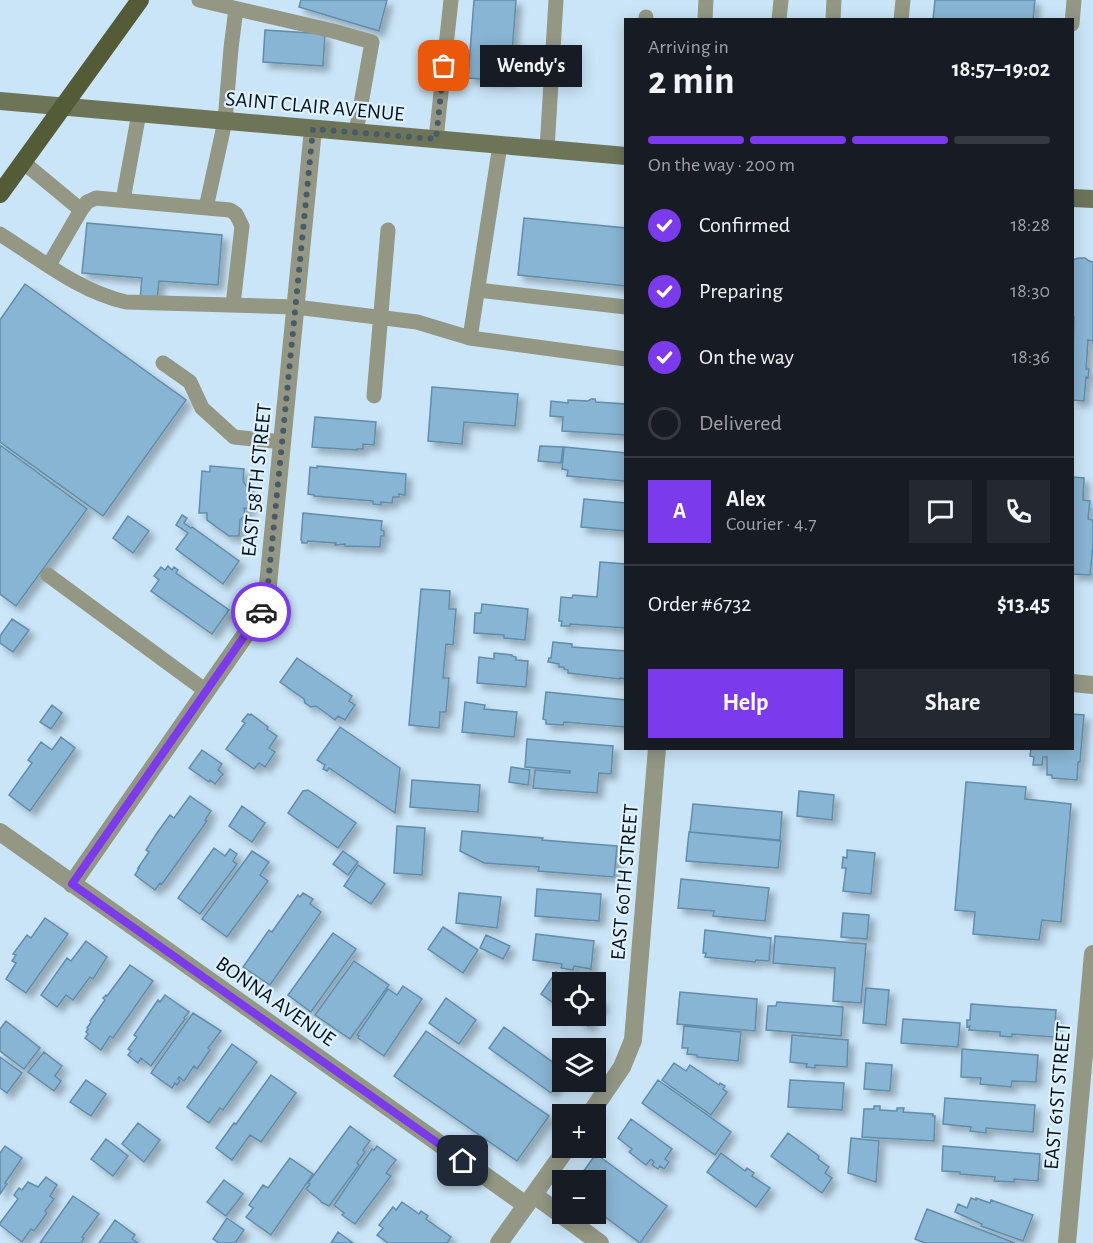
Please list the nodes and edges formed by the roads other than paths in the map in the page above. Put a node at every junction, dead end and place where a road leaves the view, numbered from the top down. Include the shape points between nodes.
1 (140, 0) edge
2 (199, 0) edge
3 (451, 0) edge
4 (556, 0) edge
5 (706, 0) edge
6 (781, 0) edge
7 (834, 0) edge
8 (903, 0) edge
9 (1074, 0) edge
10 (260, 7) edge
11 (236, 9) junction
12 (705, 18) edge
13 (779, 18) edge
14 (833, 18) edge
15 (901, 18) edge
16 (1072, 18) edge
17 (0, 101) edge
18 (63, 106) junction
19 (139, 113) junction
20 (225, 121) junction
21 (313, 129) junction
22 (356, 132) junction
23 (436, 139) junction
24 (500, 145) junction
25 (547, 149) junction
26 (624, 156) edge
27 (23, 162) junction
28 (0, 194) edge
29 (1074, 198) edge
30 (1093, 199) edge
31 (123, 200) junction
32 (206, 208) junction
33 (81, 210) junction
34 (388, 230) dead end
35 (0, 234) edge
36 (49, 265) junction
37 (478, 290) junction
38 (233, 305) junction
39 (295, 307) junction
40 (624, 307) edge
41 (380, 317) junction
42 (470, 338) junction
43 (624, 358) edge
44 (163, 363) dead end
45 (374, 396) dead end
46 (282, 442) junction
47 (48, 575) dead end
48 (1074, 683) edge
49 (1093, 684) edge
50 (206, 691) junction
51 (657, 750) edge
52 (0, 832) edge
53 (72, 884) junction
54 (1093, 954) edge
55 (597, 1104) edge
56 (560, 1158) edge
57 (530, 1200) junction
58 (499, 1243) edge
59 (600, 1243) edge
60 (1067, 1243) edge

1 - 18 main road
2 - 11 lane
3 - 23 lane
4 - 25 lane
5 - 12 lane
6 - 13 lane
7 - 14 lane
8 - 15 lane
9 - 16 lane
10 - 11 lane
10 - 22 lane via 372,42
11 - 20 lane
17 - 18 main road, SAINT CLAIR AVENUE
18 - 19 main road, SAINT CLAIR AVENUE
18 - 27 main road
19 - 20 main road, SAINT CLAIR AVENUE
19 - 31 lane
20 - 21 main road, SAINT CLAIR AVENUE
20 - 32 lane
21 - 22 main road, SAINT CLAIR AVENUE
21 - 39 street, EAST 58TH STREET
22 - 23 main road, SAINT CLAIR AVENUE
23 - 24 main road, SAINT CLAIR AVENUE
24 - 25 main road, SAINT CLAIR AVENUE
24 - 37 lane
25 - 26 main road, SAINT CLAIR AVENUE
27 - 28 main road
27 - 33 lane
29 - 30 main road
31 - 32 lane
31 - 33 lane via 96,198
32 - 38 lane via 230,210 242,226
33 - 36 lane
34 - 41 lane
35 - 36 lane
36 - 38 lane via 111,299
37 - 40 lane
37 - 42 lane
38 - 39 lane
39 - 41 lane
39 - 46 street, EAST 58TH STREET
41 - 42 lane via 417,322
41 - 45 lane
42 - 43 lane
44 - 46 lane via 190,382 202,408 234,437
46 - 50 street, EAST 58TH STREET via 266,605
47 - 50 lane
48 - 49 street
50 - 53 street, EAST 58TH STREET
51 - 55 street, EAST 60TH STREET via 633,1040 622,1067
52 - 53 street, BONNA AVENUE
53 - 57 street, BONNA AVENUE
54 - 60 street, EAST 61ST STREET
56 - 57 street
57 - 58 street
57 - 59 street, BONNA AVENUE

